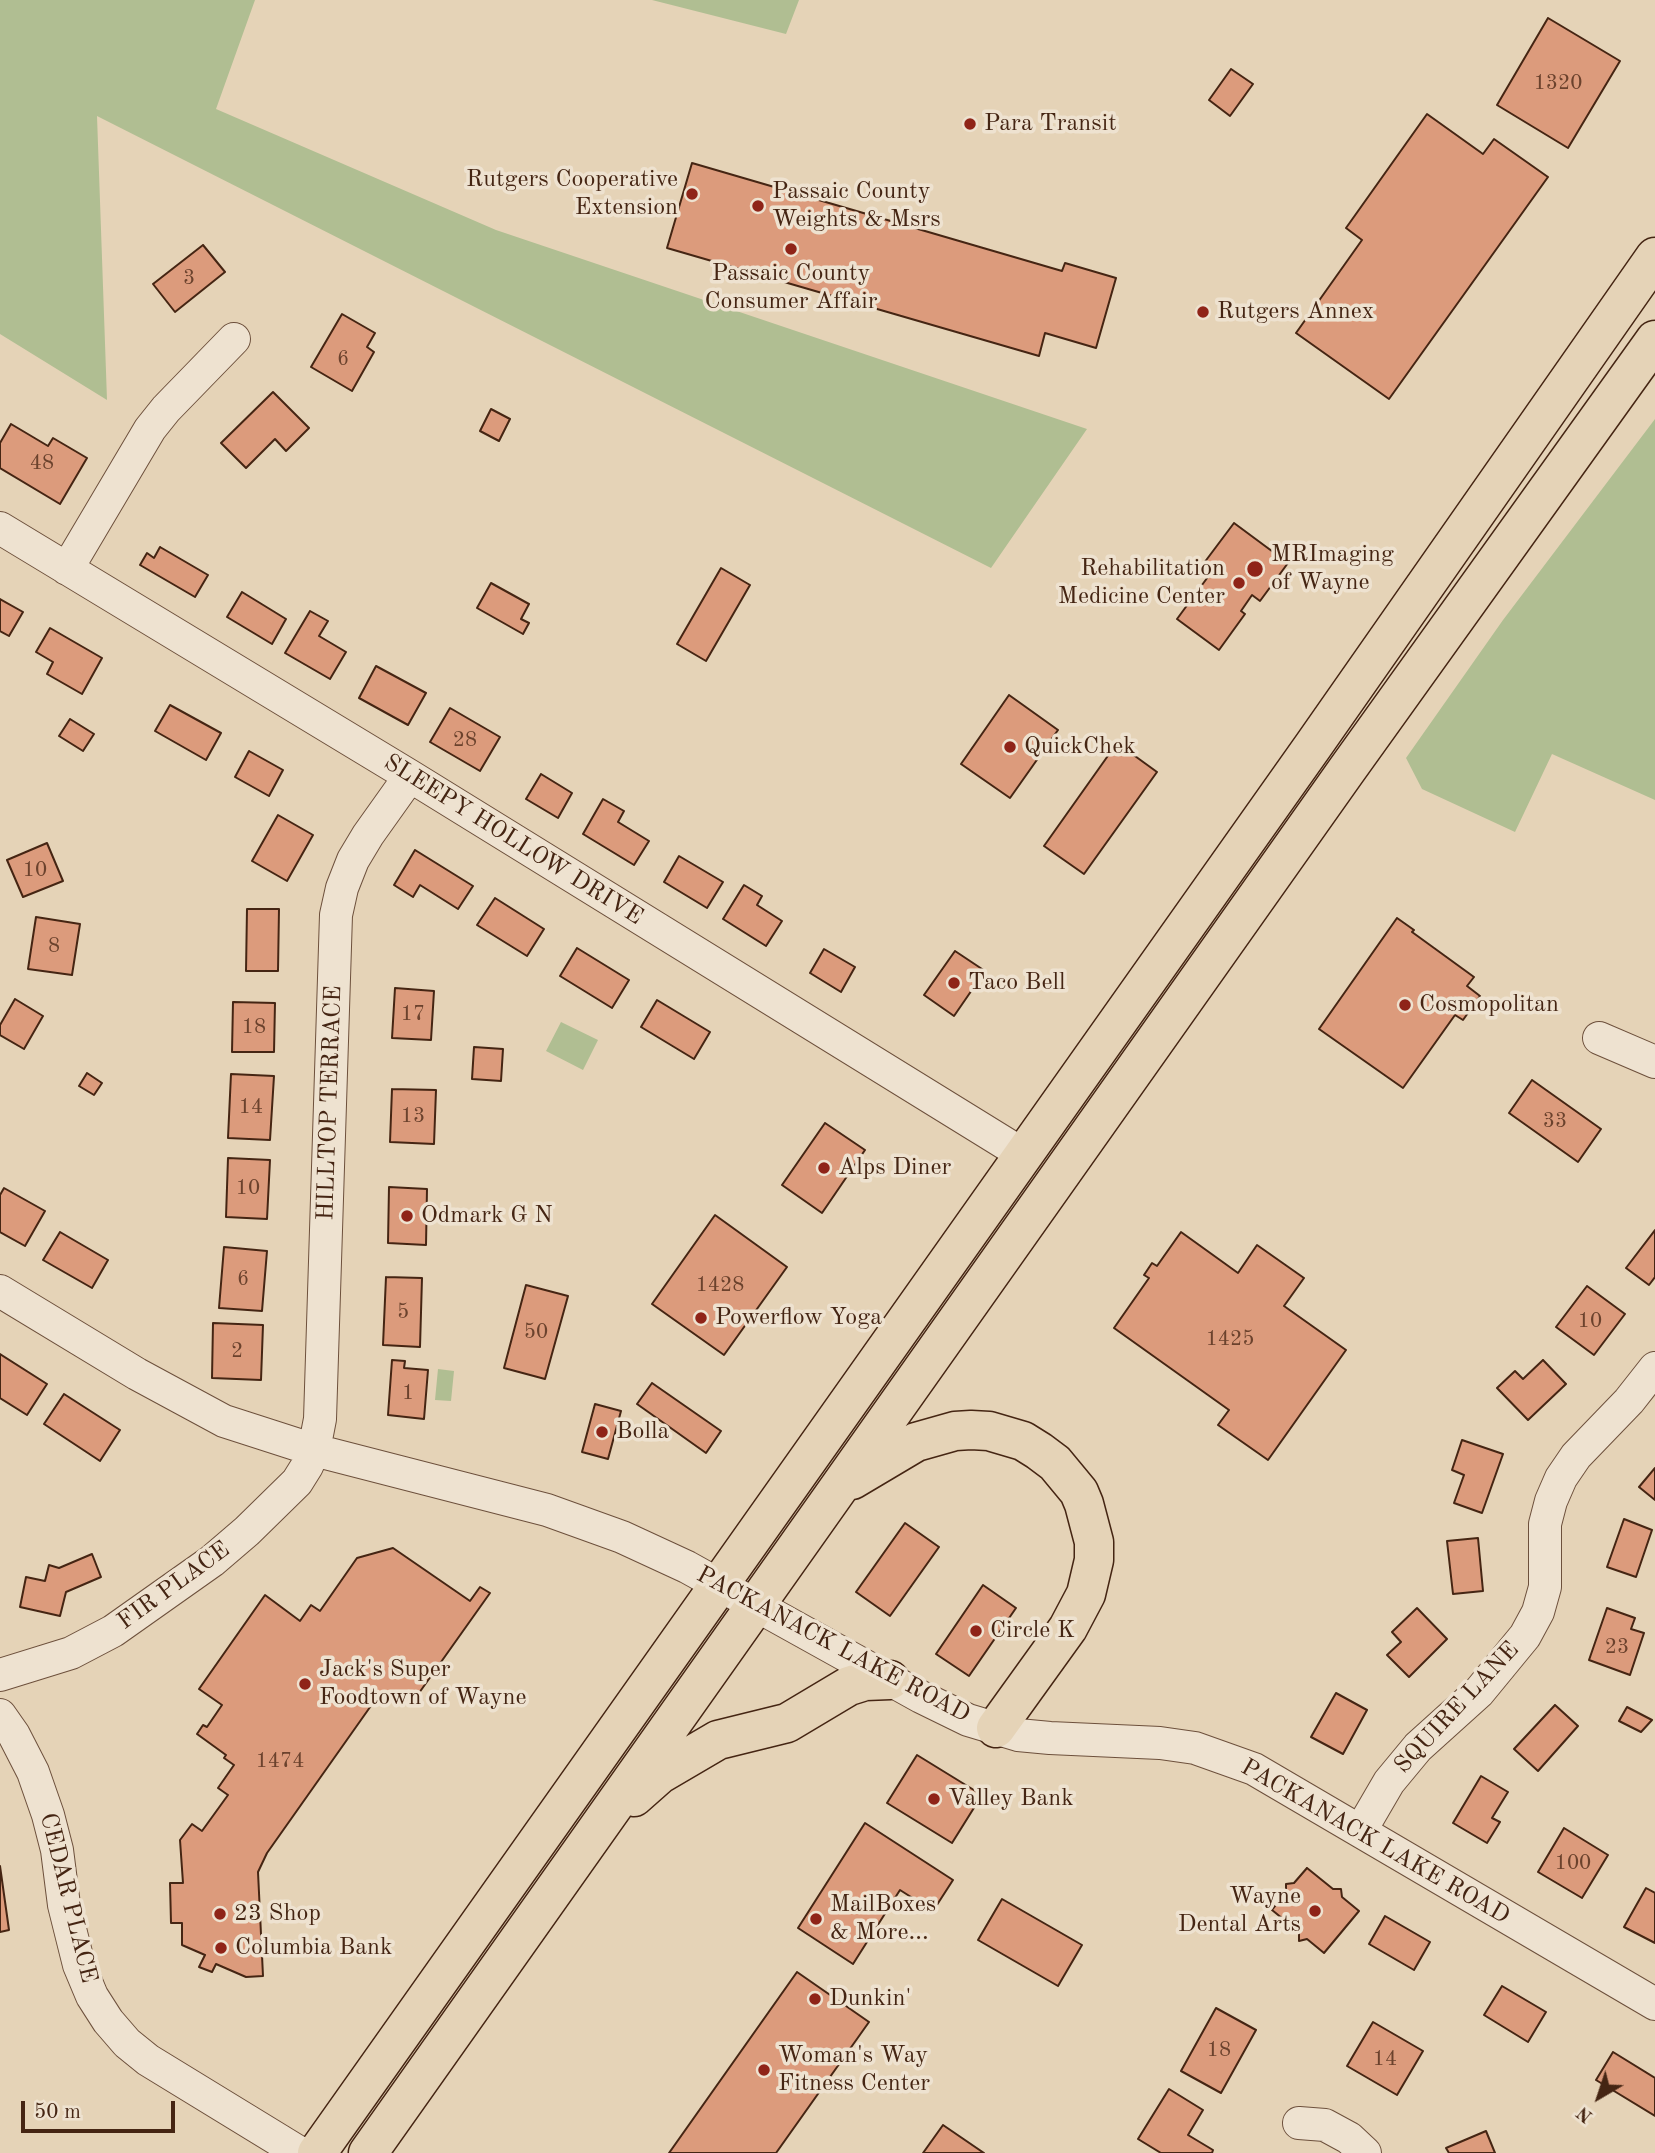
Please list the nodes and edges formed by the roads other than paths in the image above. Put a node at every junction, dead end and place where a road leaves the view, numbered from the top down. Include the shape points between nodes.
1 (1655, 257) edge
2 (234, 339) dead end
3 (1655, 340) edge
4 (0, 528) edge
5 (67, 569) junction
6 (410, 776) junction
7 (1600, 1038) dead end
8 (1655, 1062) edge
9 (1024, 1155) junction
10 (0, 1291) edge
11 (1655, 1368) edge
12 (314, 1450) junction
13 (841, 1486) junction
14 (719, 1584) junction
15 (756, 1604) junction
16 (0, 1675) edge
17 (890, 1680) junction
18 (0, 1715) edge
19 (996, 1728) junction
20 (1361, 1830) junction
21 (591, 1836) junction
22 (1655, 2004) edge
23 (1299, 2123) dead end
24 (300, 2153) edge
25 (317, 2153) edge
26 (368, 2153) edge
27 (1365, 2153) edge

1 - 9 highway
2 - 5 street via 150,429
3 - 13 highway
4 - 5 street, SLEEPY HOLLOW DRIVE
5 - 6 street, SLEEPY HOLLOW DRIVE
6 - 9 street, SLEEPY HOLLOW DRIVE
6 - 12 street, HILLTOP TERRACE via 353,860 336,915 320,1419
7 - 8 street
9 - 14 highway
10 - 12 street, PACKANACK LAKE ROAD via 224,1421
11 - 20 street, SQUIRE LANE via 1561,1478 1545,1524 1545,1587 1525,1636 1479,1692 1418,1747 1389,1782
12 - 14 street, PACKANACK LAKE ROAD via 586,1523 656,1551
12 - 16 street, FIR PLACE via 297,1482 247,1531 169,1592 90,1644
13 - 15 highway
13 - 19 highway via 916,1442 971,1430 1023,1441 1061,1470 1079,1492 1094,1542 1086,1594 1068,1628
14 - 15 street, PACKANACK LAKE ROAD
14 - 25 highway
15 - 17 street, PACKANACK LAKE ROAD
15 - 21 highway
17 - 19 street, PACKANACK LAKE ROAD via 942,1708
17 - 21 highway via 849,1686 787,1723 718,1740 660,1774
18 - 24 street, CEDAR PLACE via 33,1772 57,1850 79,1965 108,2021 148,2060
19 - 20 street, PACKANACK LAKE ROAD via 1018,1735 1195,1748 1254,1769
20 - 22 street, PACKANACK LAKE ROAD
21 - 26 highway
23 - 27 street via 1325,2125

